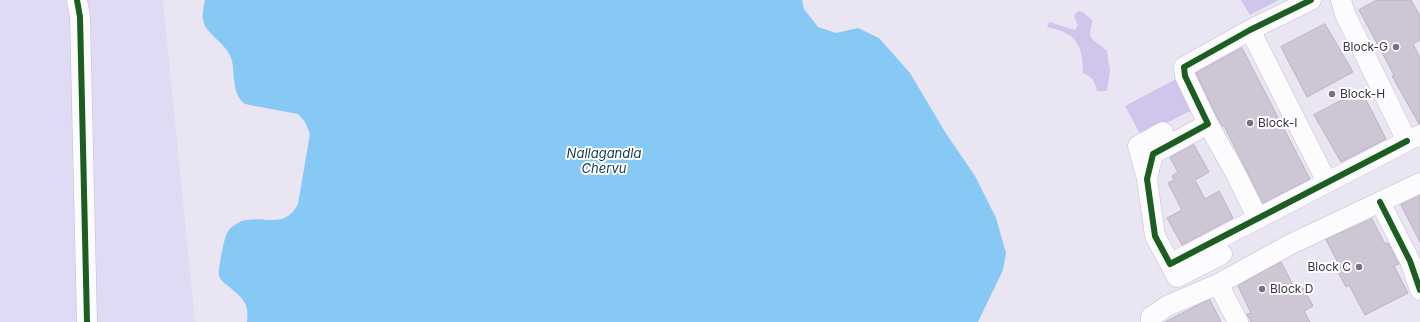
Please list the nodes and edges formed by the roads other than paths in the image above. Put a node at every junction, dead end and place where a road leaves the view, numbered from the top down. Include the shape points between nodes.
1 (77, 0) edge
2 (1311, 0) edge
3 (1341, 0) edge
4 (1250, 30) junction
5 (1208, 124) junction
6 (1163, 132) dead end
7 (1414, 138) edge
8 (1146, 179) junction
9 (1327, 182) junction
10 (1420, 183) edge
11 (1380, 202) junction
12 (1258, 219) junction
13 (1222, 254) dead end
14 (1170, 264) junction
15 (1218, 284) junction
16 (1420, 290) edge
17 (87, 322) edge
18 (1150, 322) edge
19 (1238, 322) edge

1 - 17 street via 80,17
2 - 4 street
3 - 7 street via 1344,14
4 - 5 street via 1184,67 1185,76
4 - 9 street
5 - 8 street via 1153,154
5 - 12 street
6 - 8 street via 1138,146
7 - 9 street
8 - 14 street via 1155,236
9 - 12 street
10 - 11 street
11 - 15 street via 1291,244
11 - 16 street via 1410,261
12 - 14 street
13 - 14 street via 1177,277
15 - 18 street via 1167,306 1151,317
15 - 19 street

